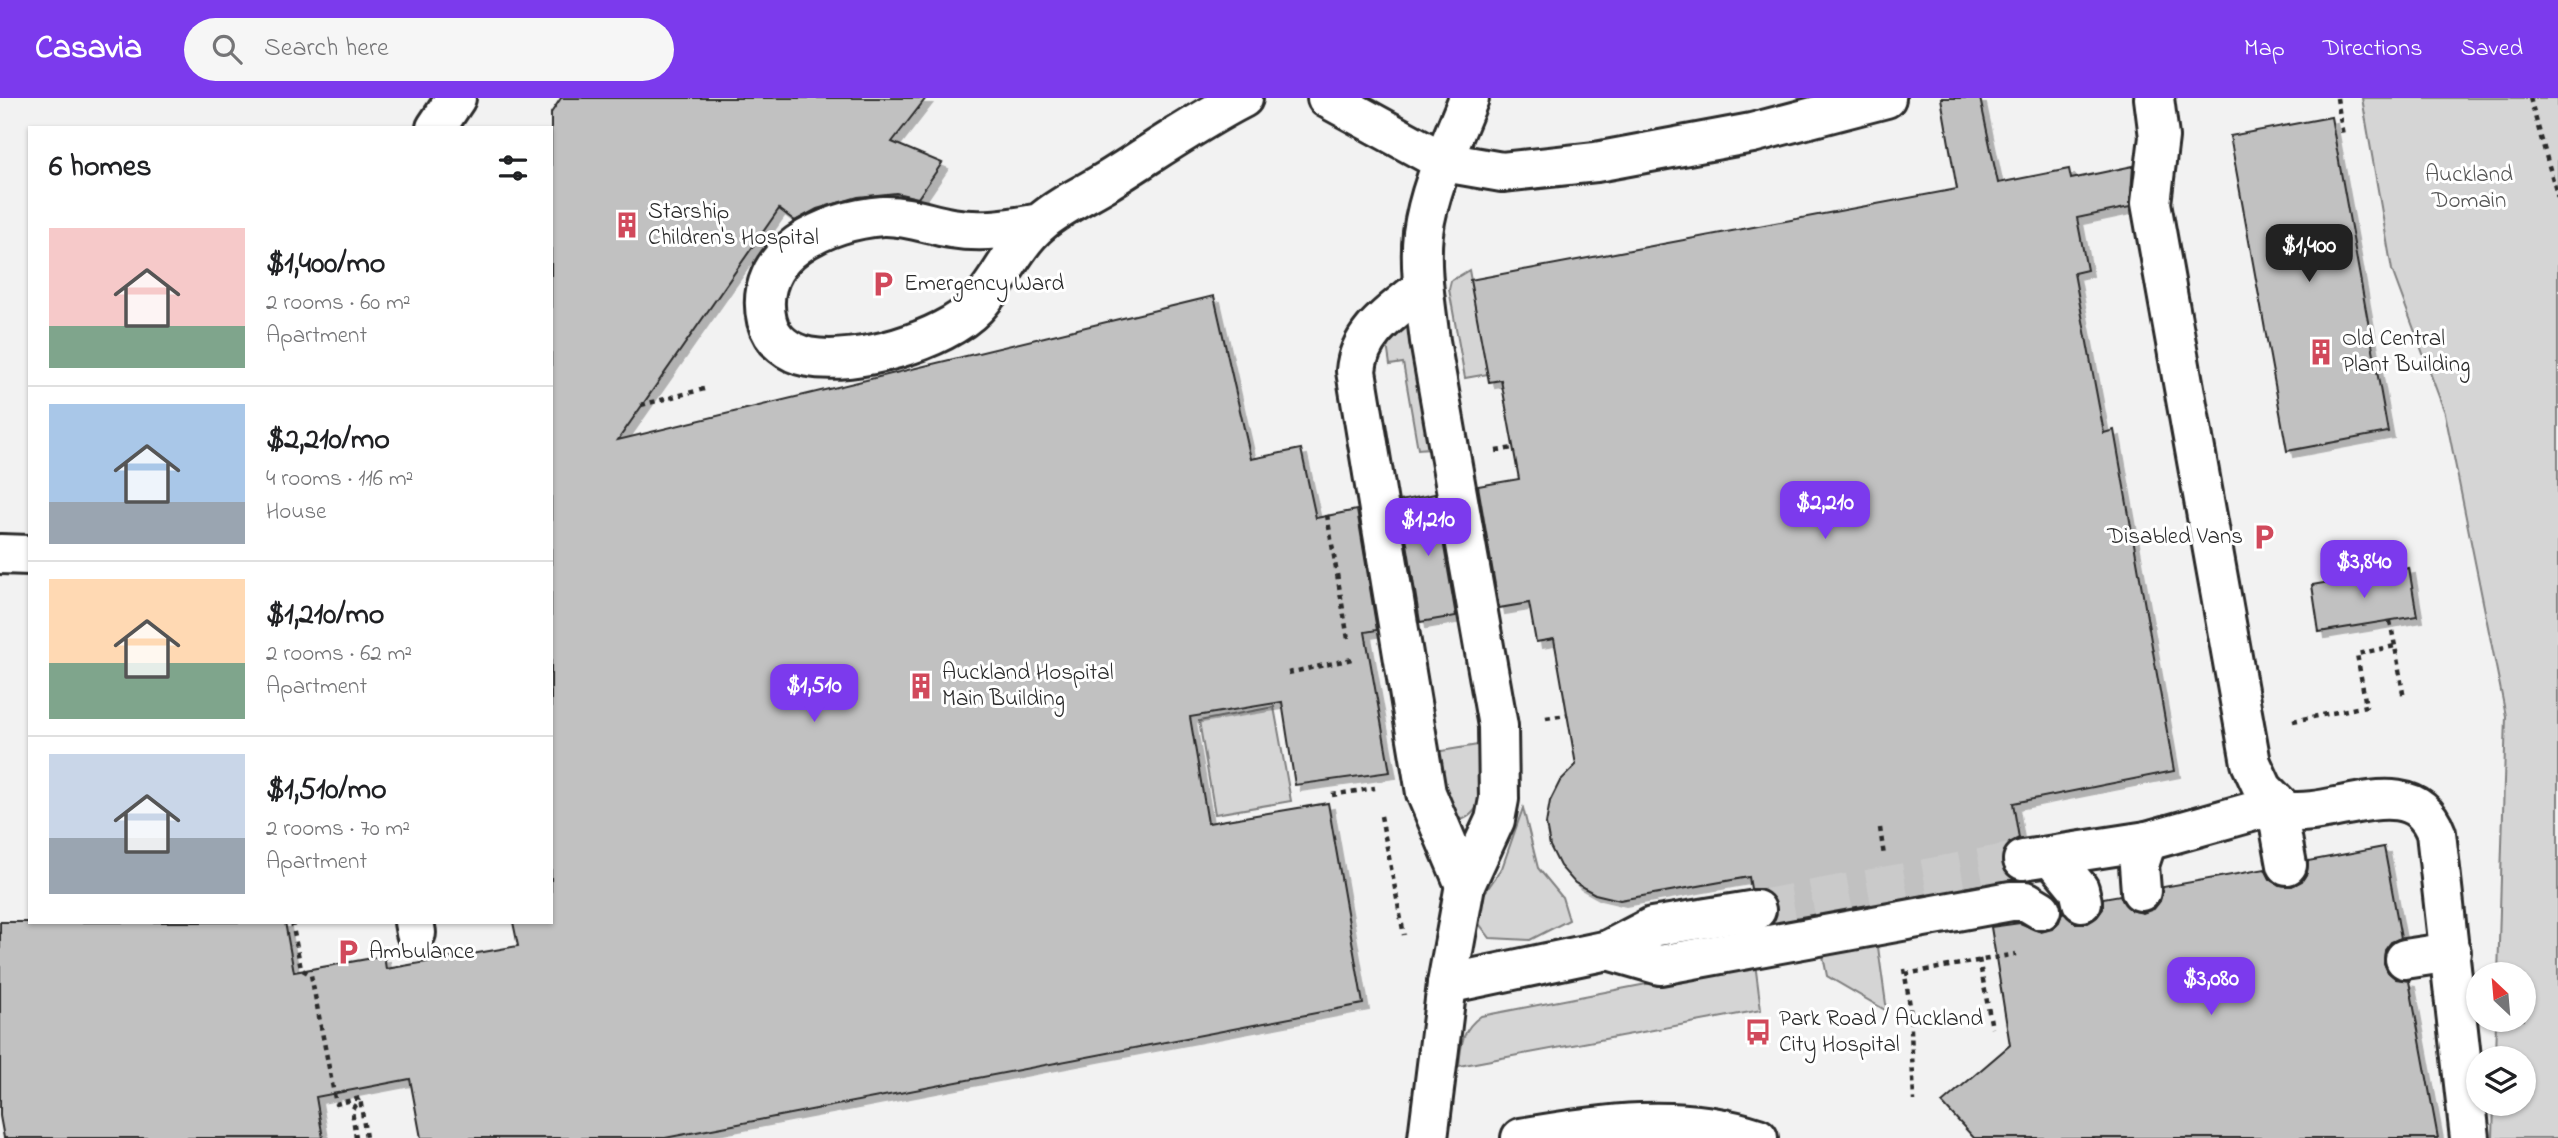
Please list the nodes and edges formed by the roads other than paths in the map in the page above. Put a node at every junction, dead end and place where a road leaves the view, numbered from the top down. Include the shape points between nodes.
1 (456, 98) edge
2 (1243, 98) edge
3 (1327, 98) edge
4 (1469, 98) edge
5 (1886, 98) edge
6 (2154, 98) edge
7 (437, 126) edge
8 (1444, 162) junction
9 (1040, 223) junction
10 (1423, 287) junction
11 (0, 554) edge
12 (28, 555) edge
13 (2276, 805) junction
14 (2147, 841) junction
15 (2287, 865) dead end
16 (1465, 886) junction
17 (2141, 891) dead end
18 (2082, 902) dead end
19 (1756, 910) tunnel mouth
20 (2041, 910) dead end
21 (1608, 950) junction
22 (2451, 952) junction
23 (2405, 959) dead end
24 (1447, 984) junction
25 (1428, 1138) edge
26 (1521, 1138) edge
27 (1758, 1138) edge
28 (2470, 1138) edge

1 - 7 main road
2 - 9 main road
3 - 8 main road
4 - 8 main road
5 - 8 main road via 1752,133 1596,162 1502,172
6 - 13 main road via 2160,137 2151,203 2164,287 2242,727 2255,777
8 - 10 main road via 1423,231
9 - 9 main road via 977,306 939,334 866,355 833,359 791,351 777,342 769,329 768,276 796,245 844,222 886,216 979,231
10 - 16 main road via 1500,754 1495,820
10 - 16 main road via 1372,330 1357,355 1356,370 1426,793
11 - 12 main road
13 - 14 main road
13 - 15 main road
13 - 22 main road via 2294,812 2397,799 2423,810 2436,833
14 - 17 main road via 2139,865
14 - 18 main road via 2037,858 2079,889
16 - 24 main road
19 - 21 main road via 1652,927
20 - 21 main road via 2026,901 2011,901 1660,965
21 - 24 main road
22 - 23 main road
22 - 28 main road
24 - 25 main road
26 - 27 main road via 1650,1121 1694,1124

